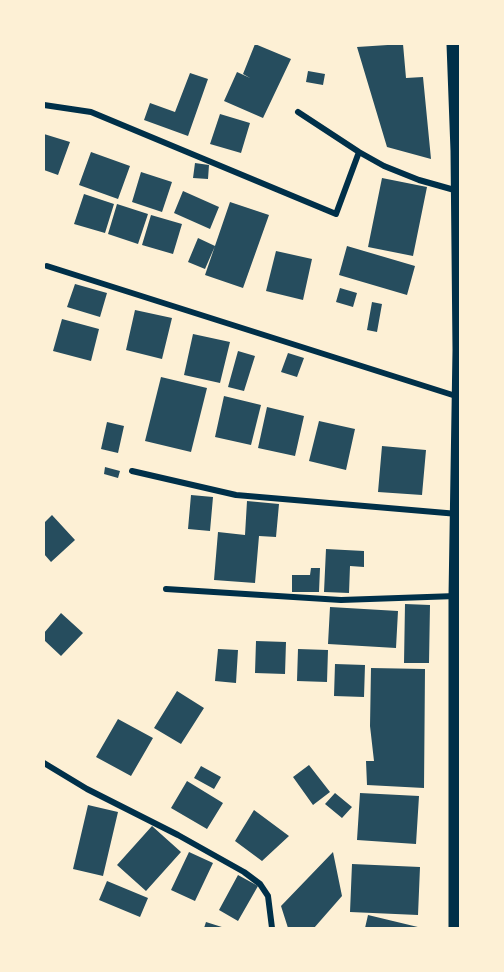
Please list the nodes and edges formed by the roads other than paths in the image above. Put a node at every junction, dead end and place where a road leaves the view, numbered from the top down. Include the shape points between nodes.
1 (454, 44) edge
2 (44, 105) edge
3 (298, 112) dead end
4 (459, 151) edge
5 (359, 152) junction
6 (459, 191) junction
7 (47, 266) dead end
8 (460, 350) edge
9 (459, 397) edge
10 (132, 471) dead end
11 (459, 514) junction
12 (166, 589) dead end
13 (456, 596) junction
14 (44, 764) edge
15 (457, 927) edge
16 (272, 928) edge

1 - 4 main road
2 - 5 street via 91,112 336,214
3 - 5 street
4 - 6 main road
5 - 6 street via 384,166
6 - 8 main road
7 - 9 street
8 - 9 main road
9 - 11 main road
10 - 11 street via 236,495
11 - 13 main road
12 - 13 street via 341,600
13 - 15 main road
14 - 16 street via 244,872 268,896

